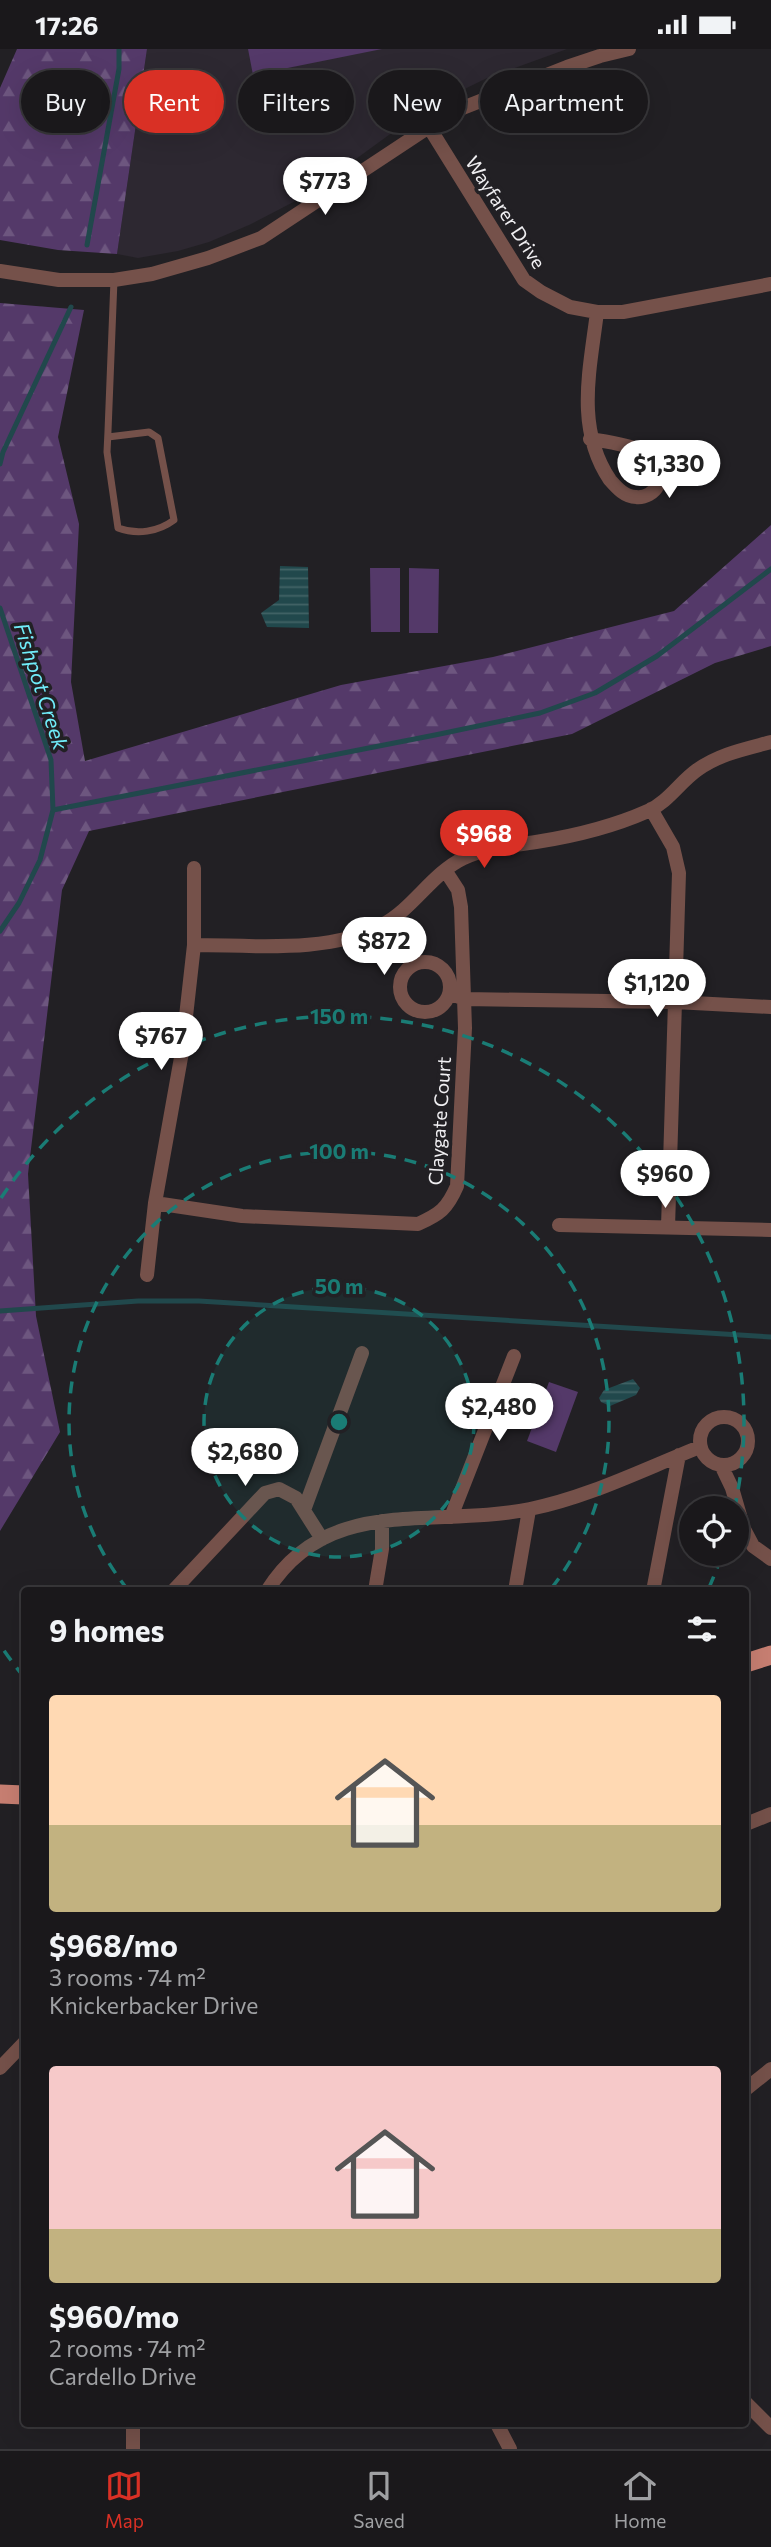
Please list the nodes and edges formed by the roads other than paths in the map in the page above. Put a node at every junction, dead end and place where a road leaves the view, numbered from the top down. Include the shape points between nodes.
1 (629, 49) edge
2 (466, 107) edge
3 (420, 133) edge
4 (433, 133) edge
5 (0, 271) edge
6 (114, 280) junction
7 (771, 284) edge
8 (597, 312) junction
9 (108, 436) junction
10 (590, 439) junction
11 (771, 742) edge
12 (651, 809) junction
13 (194, 868) dead end
14 (445, 870) junction
15 (194, 945) junction
16 (450, 993) dead end
17 (464, 999) junction
18 (675, 1002) junction
19 (771, 1007) edge
20 (155, 1203) junction
21 (559, 1225) dead end
22 (668, 1227) junction
23 (771, 1230) edge
24 (146, 1275) dead end
25 (362, 1353) dead end
26 (514, 1356) dead end
27 (700, 1447) junction
28 (679, 1455) junction
29 (721, 1465) junction
30 (304, 1510) junction
31 (529, 1510) junction
32 (451, 1517) junction
33 (382, 1521) junction
34 (322, 1539) junction
35 (771, 1559) edge
36 (177, 1587) edge
37 (269, 1587) edge
38 (376, 1587) edge
39 (516, 1587) edge
40 (654, 1587) edge
41 (771, 1655) edge
42 (749, 1662) edge
43 (0, 1794) edge
44 (21, 1795) edge
45 (771, 1814) edge
46 (749, 1823) edge
47 (21, 2046) edge
48 (0, 2069) edge
49 (771, 2069) edge
50 (749, 2087) edge
51 (749, 2406) edge
52 (133, 2427) edge
53 (499, 2427) edge
54 (771, 2428) edge
55 (133, 2449) edge
56 (510, 2449) edge

1 - 2 street
3 - 6 street via 261,238 152,274
4 - 8 street, Wayfarer Drive via 524,280 570,307
5 - 6 street via 59,280
6 - 9 lane
7 - 8 street, Wayfarer Drive via 623,312
8 - 10 street via 586,406
9 - 9 lane via 118,529 131,533 163,528 174,520 158,438 149,432
10 - 10 street via 620,492 635,498 656,488 662,473 648,452
11 - 12 street via 720,756
12 - 14 street via 594,832 488,849
12 - 18 street via 673,847 679,873
13 - 15 street
14 - 15 street via 384,925 362,934 311,944
14 - 17 street, Claygate Court via 458,890 461,907
15 - 20 street via 182,1052
16 - 17 street
17 - 18 street
17 - 20 street, Claygate Court via 457,1186 449,1204 435,1216 418,1224 242,1216
18 - 19 street
18 - 22 street
20 - 24 street
21 - 22 street
22 - 23 street
25 - 30 street
26 - 32 street
27 - 28 street
27 - 29 street via 709,1461
27 - 29 street via 702,1430 713,1419 728,1416 742,1423 748,1437 746,1452 733,1464
28 - 31 street via 564,1501
28 - 40 street
29 - 35 street via 753,1546
30 - 34 street
30 - 36 street via 296,1498 279,1489 265,1493
31 - 32 street
31 - 39 street
32 - 33 street
33 - 34 street via 355,1525
33 - 38 street
34 - 37 street via 294,1559
41 - 42 main road
43 - 44 main road
45 - 46 street
47 - 48 street
49 - 50 street
51 - 54 street
52 - 55 street
53 - 56 street

